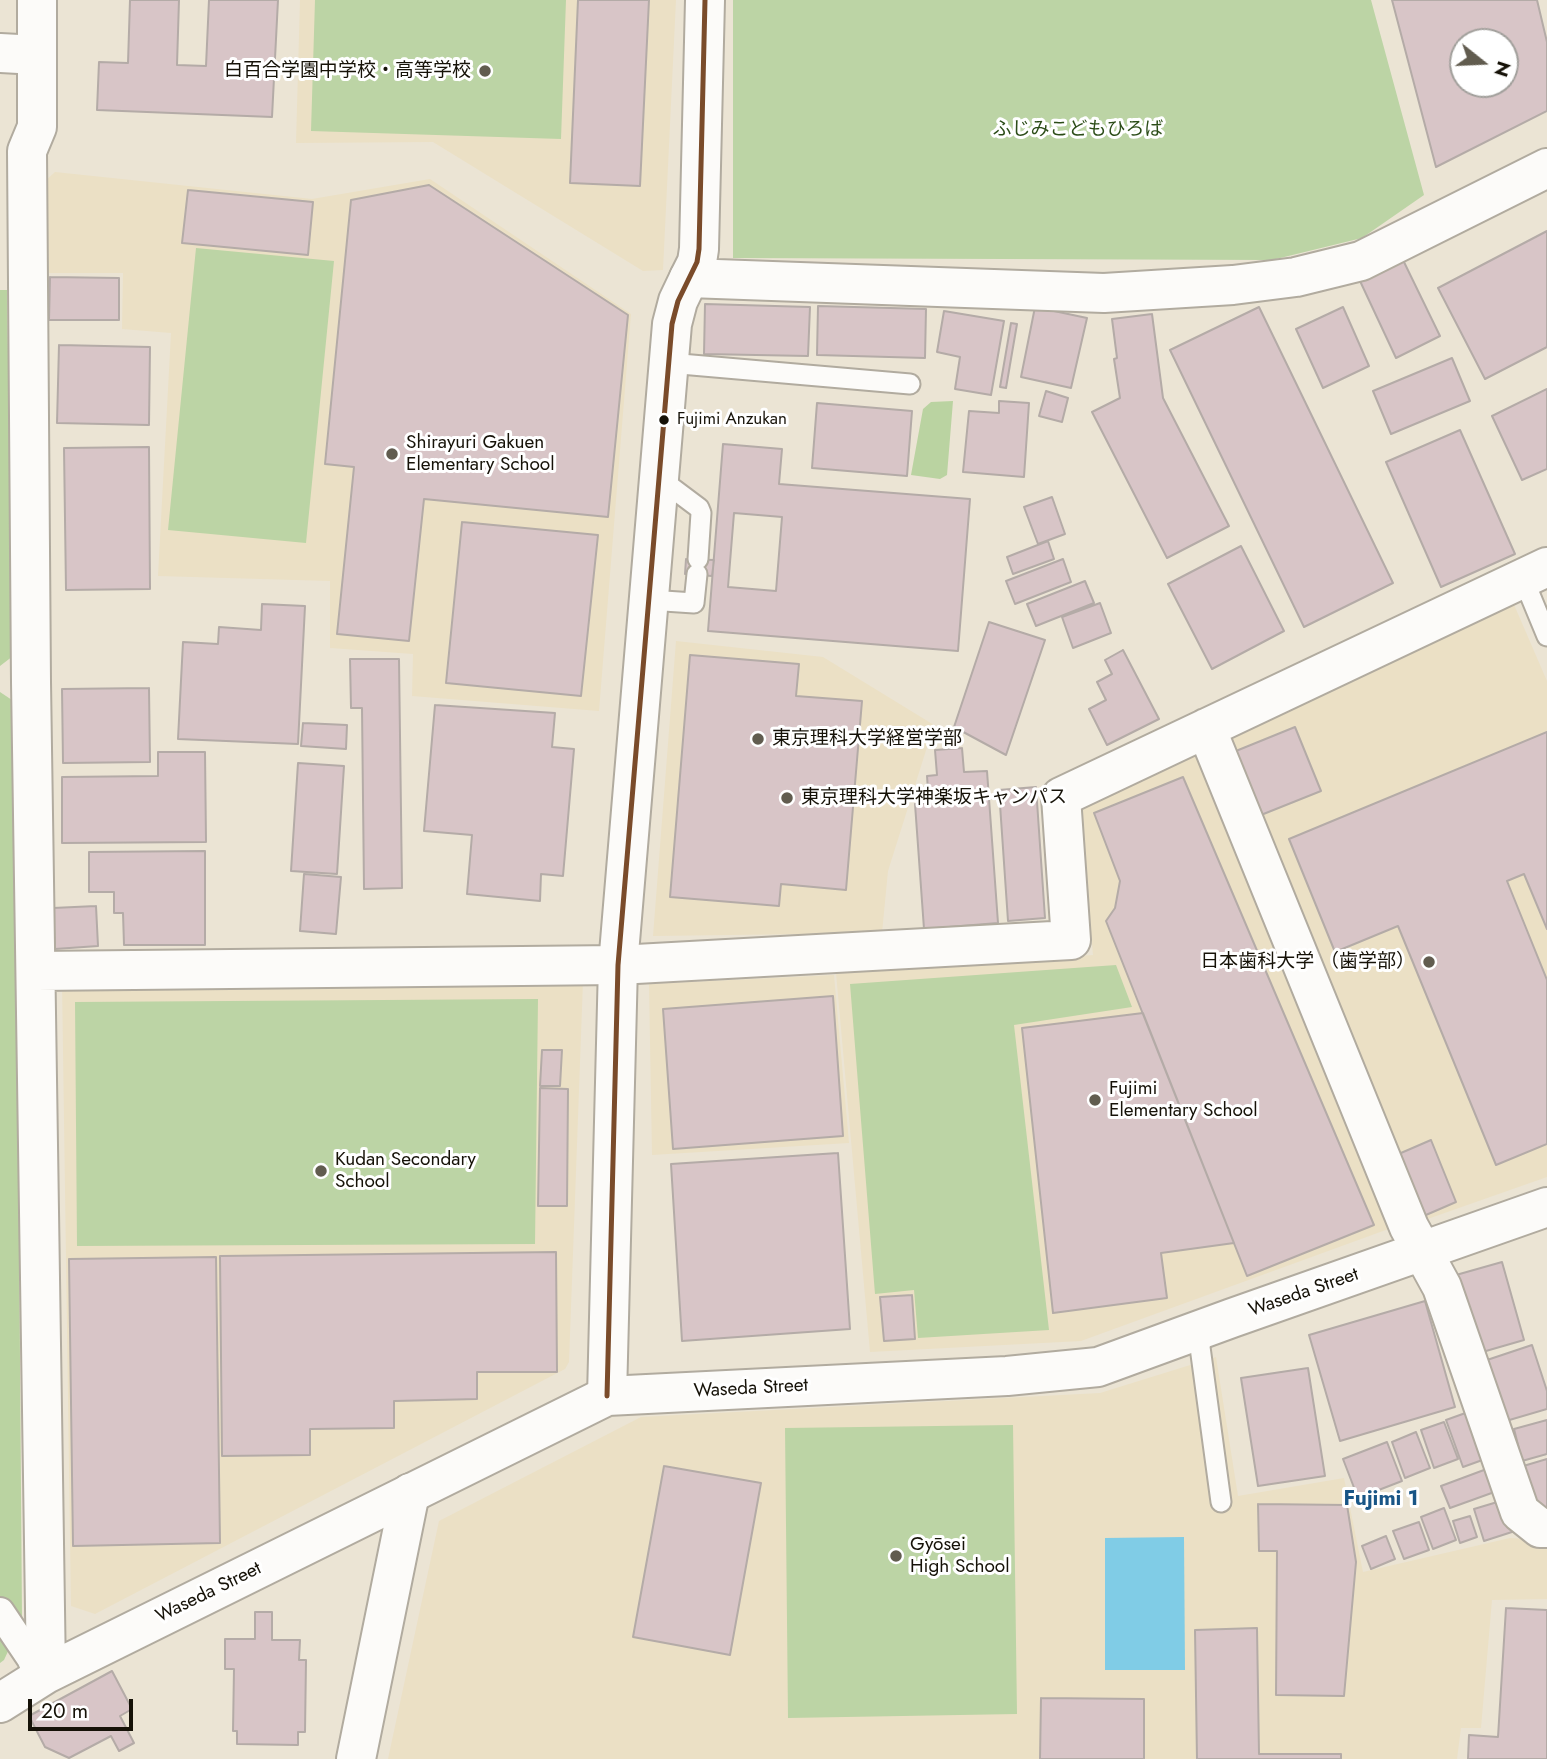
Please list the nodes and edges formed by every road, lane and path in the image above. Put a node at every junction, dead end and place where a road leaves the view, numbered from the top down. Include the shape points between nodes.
1 (37, 0) edge
2 (705, 0) edge
3 (18, 54) edge
4 (1547, 168) edge
5 (689, 278) junction
6 (669, 363) junction
7 (910, 384) dead end
8 (659, 478) junction
9 (1535, 573) edge
10 (649, 600) junction
11 (1547, 636) edge
12 (1206, 728) junction
13 (618, 965) junction
14 (37, 971) junction
15 (1547, 1207) edge
16 (1423, 1252) junction
17 (1203, 1328) junction
18 (607, 1396) junction
19 (411, 1493) junction
20 (1221, 1502) dead end
21 (1547, 1528) edge
22 (0, 1612) edge
23 (43, 1676) junction
24 (0, 1703) edge
25 (355, 1759) edge

1 - 3 street
2 - 5 street via 699,249
3 - 14 street via 37,100 37,127 27,150
4 - 5 street via 1361,261 1296,277 1104,293
5 - 6 street via 672,324
6 - 7 lane
6 - 8 street
8 - 10 street
8 - 10 lane via 699,508 697,567 694,603
9 - 11 lane
9 - 12 street
10 - 13 street
12 - 13 street via 1061,797 1070,940
12 - 16 street
13 - 14 street
13 - 18 street
14 - 23 street
15 - 16 street, Waseda Street
16 - 17 street, Waseda Street
16 - 21 street via 1442,1287 1520,1512 1540,1528
17 - 18 street, Waseda Street via 1098,1367 1007,1376
17 - 20 lane via 1200,1347
18 - 19 street, Waseda Street
19 - 23 street, Waseda Street
19 - 25 street
22 - 23 street
23 - 24 street, Waseda Street

